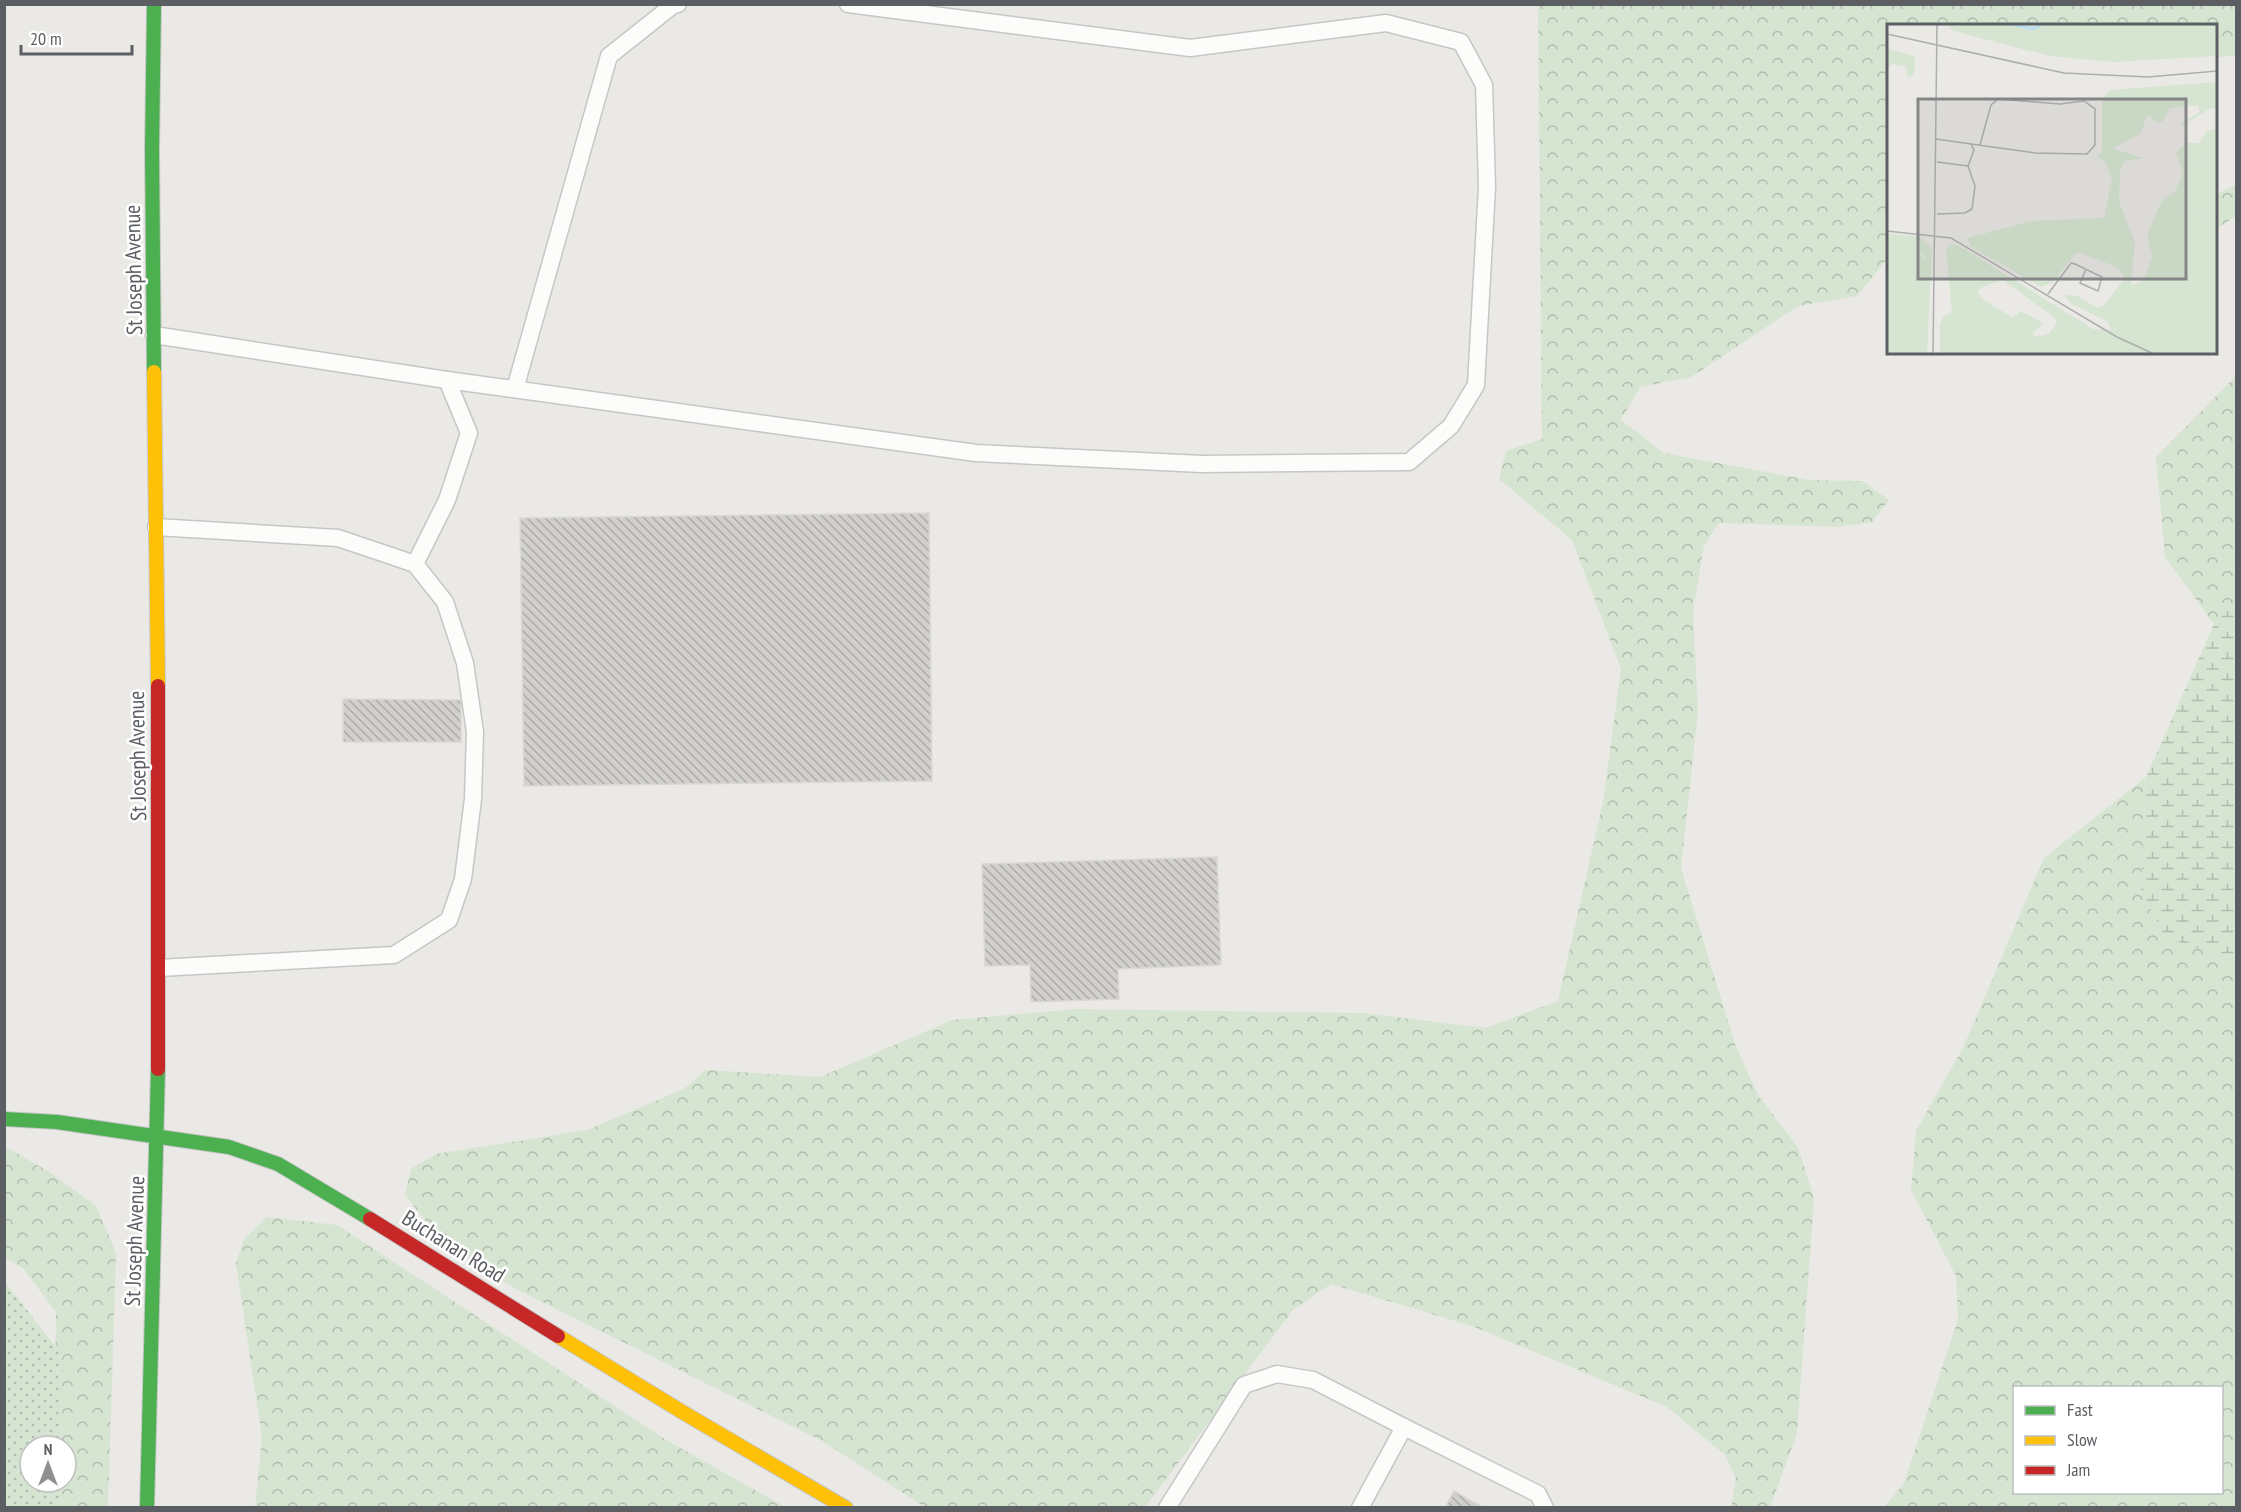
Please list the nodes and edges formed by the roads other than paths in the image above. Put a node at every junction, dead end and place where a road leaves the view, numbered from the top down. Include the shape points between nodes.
1 (154, 4) edge
2 (678, 4) edge
3 (848, 4) edge
4 (154, 335) junction
5 (447, 380) junction
6 (515, 389) junction
7 (156, 527) junction
8 (415, 564) junction
9 (159, 968) junction
10 (4, 1119) edge
11 (158, 1138) junction
12 (1404, 1427) junction
13 (147, 1508) edge
14 (846, 1508) edge
15 (1167, 1508) edge
16 (1360, 1508) edge
17 (1545, 1508) edge

1 - 4 main road, St Joseph Avenue
2 - 6 lane via 609,56
3 - 6 lane via 1190,48 1386,23 1461,42 1484,85 1487,187 1476,385 1451,426 1409,462 1202,464 976,453
4 - 5 lane
4 - 7 main road, St Joseph Avenue
5 - 6 lane
5 - 8 lane via 469,433 447,500
7 - 8 lane via 338,538
7 - 9 main road, St Joseph Avenue
8 - 9 lane via 445,602 465,663 475,732 473,799 463,879 449,920 394,955
9 - 11 main road, St Joseph Avenue
10 - 11 main road, Buchanan Road via 57,1122
11 - 13 main road, St Joseph Avenue
11 - 14 main road, Buchanan Road via 228,1147 278,1164
12 - 15 lane via 1313,1380 1277,1374 1244,1385
12 - 16 lane
12 - 17 lane via 1538,1494

